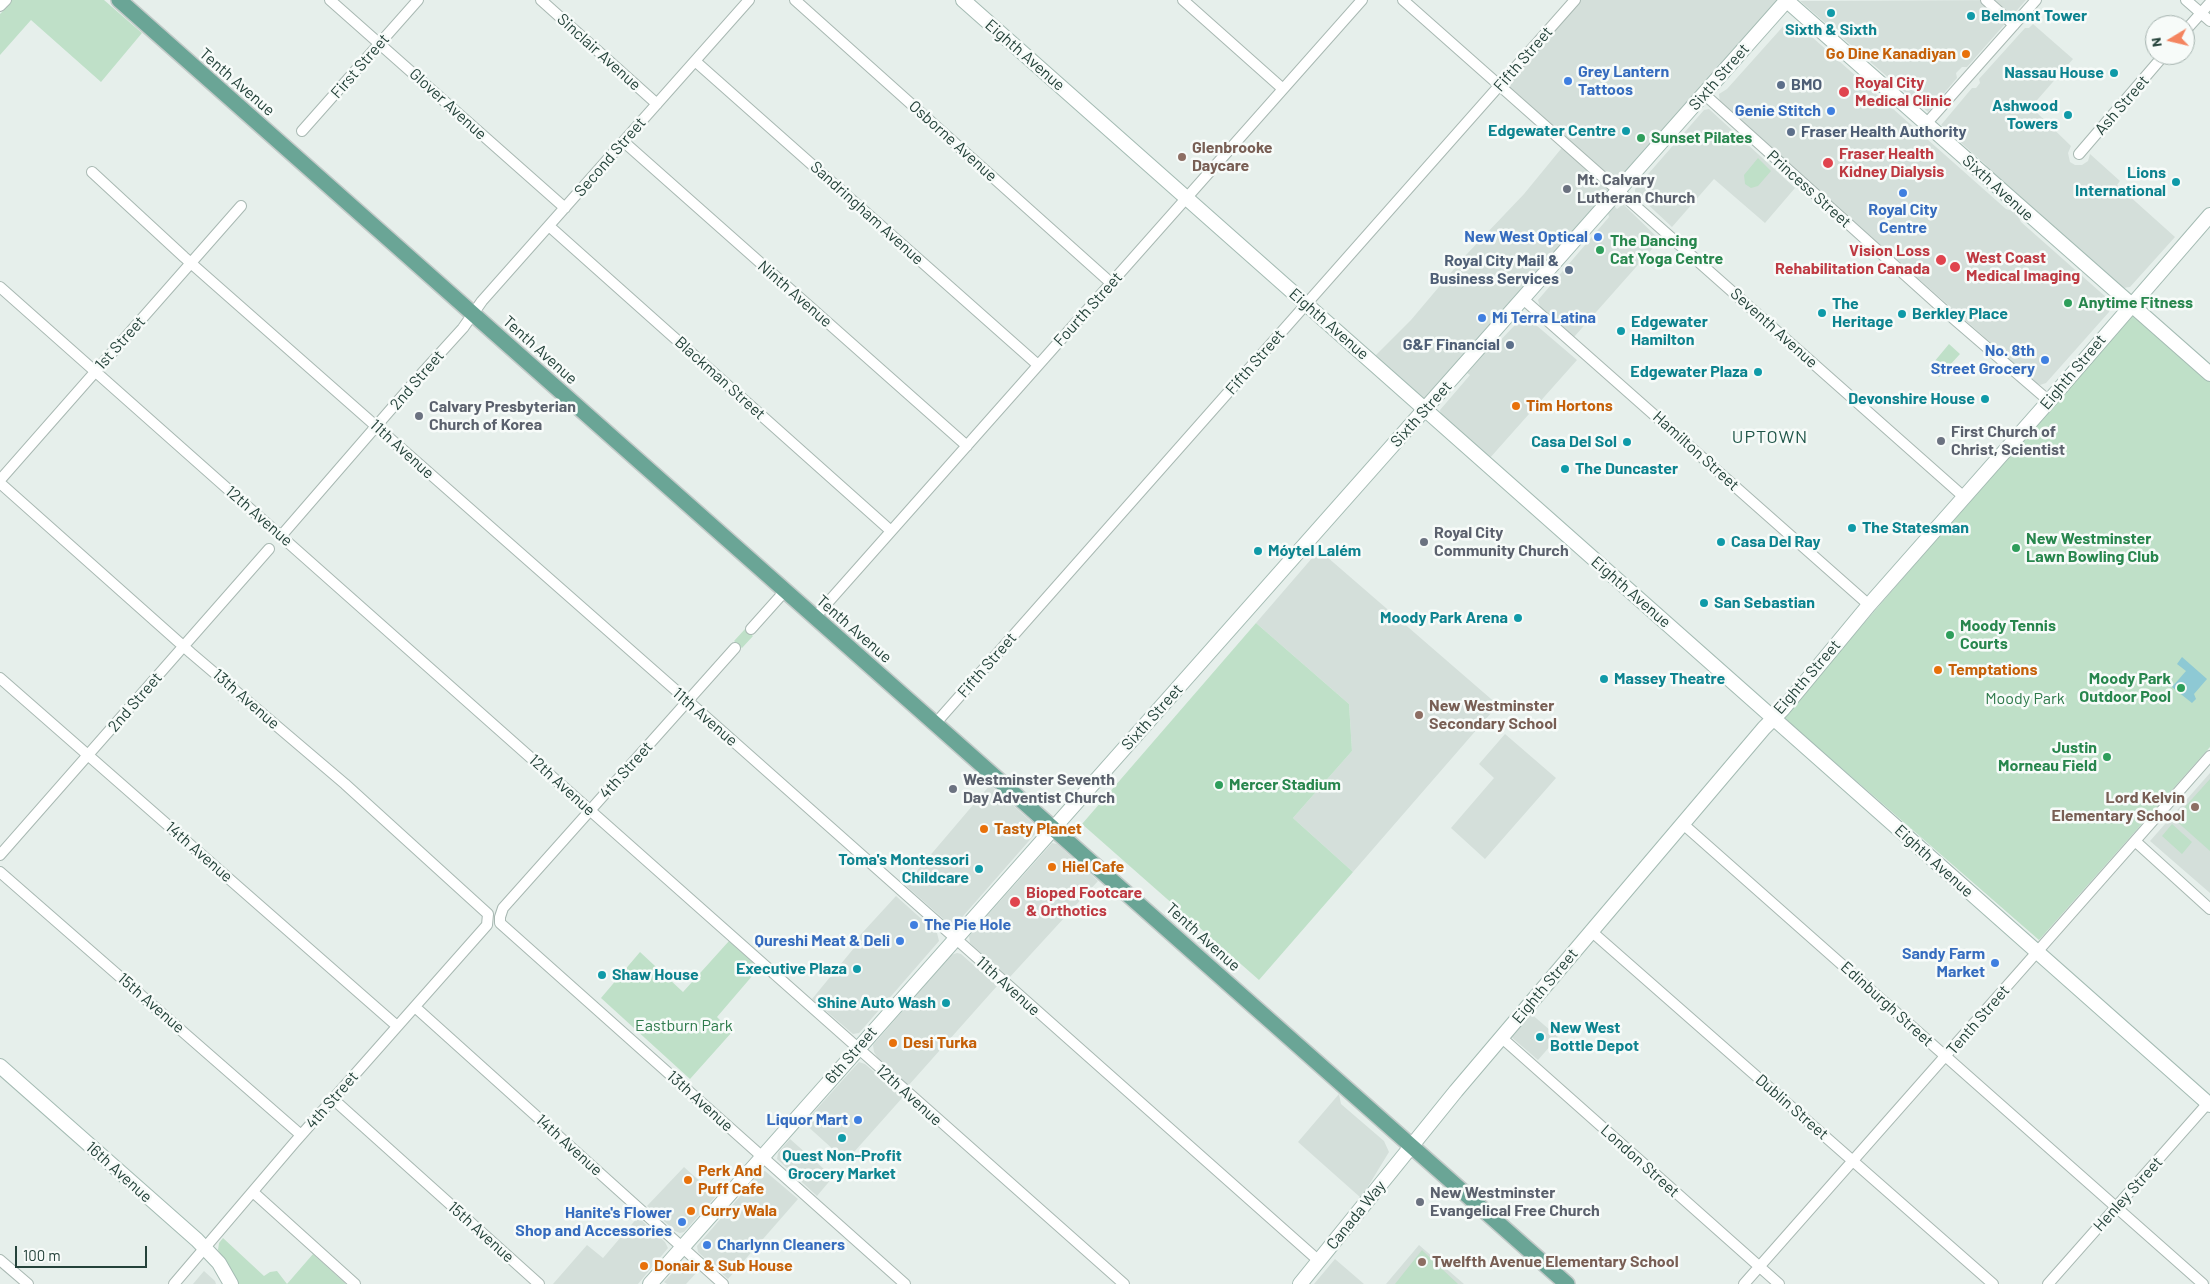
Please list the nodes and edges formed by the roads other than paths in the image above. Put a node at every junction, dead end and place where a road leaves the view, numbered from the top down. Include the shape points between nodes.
1 (6, 0) edge
2 (330, 0) edge
3 (418, 0) edge
4 (541, 0) edge
5 (749, 0) edge
6 (795, 0) edge
7 (963, 0) edge
8 (1183, 0) edge
9 (1362, 0) edge
10 (1403, 0) edge
11 (1575, 0) edge
12 (1787, 0) edge
13 (1986, 0) edge
14 (2036, 0) edge
15 (2186, 0) edge
16 (123, 2) edge
17 (2210, 3) edge
18 (0, 6) edge
19 (2201, 13) junction
20 (2195, 20) edge
21 (2210, 21) edge
22 (2014, 25) junction
23 (379, 44) junction
24 (695, 61) junction
25 (2155, 65) edge
26 (1500, 85) junction
27 (1283, 89) junction
28 (1704, 94) junction
29 (657, 104) junction
30 (1926, 124) junction
31 (302, 131) dead end
32 (624, 142) junction
33 (2079, 154) dead end
34 (92, 172) dead end
35 (1619, 191) junction
36 (1187, 197) junction
37 (241, 206) dead end
38 (565, 208) junction
39 (2210, 215) edge
40 (549, 226) junction
41 (191, 262) junction
42 (1112, 283) junction
43 (0, 287) edge
44 (1523, 299) junction
45 (2131, 304) junction
46 (1305, 305) junction
47 (473, 314) junction
48 (1038, 365) junction
49 (95, 372) junction
50 (2210, 374) edge
51 (2050, 401) junction
52 (1424, 410) junction
53 (377, 426) junction
54 (967, 446) junction
55 (0, 481) edge
56 (1964, 497) junction
57 (891, 531) junction
58 (281, 536) junction
59 (269, 549) dead end
60 (785, 592) junction
61 (1869, 605) junction
62 (814, 617) junction
63 (751, 629) dead end
64 (184, 646) junction
65 (735, 648) dead end
66 (0, 678) edge
67 (688, 701) junction
68 (1773, 717) junction
69 (935, 724) junction
70 (88, 756) junction
71 (2210, 756) edge
72 (591, 810) junction
73 (1683, 824) junction
74 (1054, 828) junction
75 (2135, 841) junction
76 (0, 855) edge
77 (0, 872) edge
78 (2210, 909) edge
79 (494, 917) junction
80 (1592, 931) junction
81 (955, 939) junction
82 (2038, 953) junction
83 (415, 1007) junction
84 (397, 1026) junction
85 (1502, 1038) junction
86 (858, 1048) junction
87 (1946, 1057) junction
88 (0, 1066) edge
89 (333, 1099) junction
90 (2209, 1104) edge
91 (301, 1135) junction
92 (1411, 1145) junction
93 (762, 1157) junction
94 (1853, 1161) junction
95 (252, 1192) junction
96 (2116, 1208) junction
97 (682, 1247) junction
98 (205, 1248) junction
99 (0, 1260) edge
100 (1319, 1262) junction
101 (1760, 1267) junction
102 (28, 1284) edge
103 (174, 1284) edge
104 (231, 1284) edge
105 (355, 1284) edge
106 (539, 1284) edge
107 (650, 1284) edge
108 (723, 1284) edge
109 (905, 1284) edge
110 (1124, 1284) edge
111 (1300, 1284) edge
112 (1567, 1284) edge
113 (1744, 1284) edge
114 (1780, 1284) edge
115 (1993, 1284) edge
116 (2048, 1284) edge
117 (2202, 1284) edge

1 - 18 street
2 - 23 street, Glover Avenue
3 - 23 street, First Street
4 - 29 street, Sinclair Avenue
5 - 24 street, Second Street
6 - 42 street, Osborne Avenue
7 - 36 street, Eighth Avenue
8 - 27 street
9 - 27 street, Fourth Street
10 - 26 street, Seventh Avenue
11 - 26 street, Fifth Street
12 - 28 street, Sixth Street
12 - 30 street, Sixth Avenue
13 - 22 street
14 - 22 street
15 - 19 street
16 - 47 main road, Tenth Avenue
17 - 19 street
19 - 20 street
19 - 21 street
22 - 30 street
23 - 31 street, First Street
23 - 38 street, Glover Avenue
24 - 29 street, Second Street
24 - 48 street, Sandringham Avenue
25 - 33 street, Ash Street
26 - 35 street, Seventh Avenue
26 - 46 street, Fifth Street
27 - 36 street, Fourth Street
28 - 35 street, Sixth Street
28 - 51 street, Princess Street
29 - 32 street, Second Street
30 - 45 street, Sixth Avenue
32 - 38 street, Second Street
32 - 54 street, Ninth Avenue
34 - 41 street, 11th Avenue
35 - 44 street, Sixth Street
35 - 56 street, Seventh Avenue
36 - 42 street, Fourth Street
36 - 46 street, Eighth Avenue
37 - 41 street, 1st Street
38 - 40 street, Second Street
39 - 45 street, Eighth Street
40 - 47 street, Second Street
40 - 57 street, Blackman Street
41 - 49 street, 1st Street
41 - 53 street, 11th Avenue
42 - 48 street, Fourth Street
43 - 49 street, 12th Avenue
44 - 52 street, Sixth Street
44 - 61 street, Hamilton Street
45 - 50 street, Sixth Avenue
45 - 51 street, Eighth Street
46 - 52 street, Eighth Avenue
46 - 69 street, Fifth Street
47 - 53 street, 2nd Street
47 - 60 main road, Tenth Avenue
48 - 54 street, Fourth Street
49 - 55 street, 1st Street
49 - 58 street, 12th Avenue
51 - 56 street, Eighth Street
52 - 68 street, Eighth Avenue
52 - 74 street, Sixth Street
53 - 58 street, 2nd Street
53 - 67 street, 11th Avenue
54 - 57 street, Fourth Street
55 - 64 street, 13th Avenue
56 - 61 street, Eighth Street
57 - 62 street, Fourth Street
58 - 72 street, 12th Avenue
59 - 64 street, 2nd Street
60 - 62 main road, Tenth Avenue
60 - 63 street
61 - 68 street, Eighth Street
62 - 69 main road, Tenth Avenue
64 - 70 street, 2nd Street
64 - 79 street, 13th Avenue
65 - 67 street, 4th Street
66 - 70 street, 14th Avenue
67 - 72 street, 4th Street
67 - 81 street, 11th Avenue
68 - 73 street, Eighth Street
68 - 82 street, Eighth Avenue
69 - 74 main road, Tenth Avenue
70 - 76 street, 2nd Street
70 - 84 street, 14th Avenue
71 - 75 street, Tenth Street
72 - 79 street, 4th Street
72 - 86 street, 12th Avenue
73 - 80 street, Eighth Street
73 - 87 street, Edinburgh Street
74 - 81 street, 6th Street
74 - 92 main road, Tenth Avenue
75 - 78 street
75 - 82 street, Tenth Street
77 - 91 street, 15th Avenue
79 - 83 street, 4th Street
79 - 93 street, 13th Avenue
80 - 85 street, Eighth Street
80 - 94 street, Dublin Street
81 - 86 street, 6th Street
81 - 100 street, 11th Avenue
82 - 87 street, Tenth Street
82 - 90 street, Eighth Avenue
83 - 84 street, 4th Street
83 - 97 street, 14th Avenue
84 - 89 street, 4th Street
85 - 92 street, Eighth Street
85 - 101 street, London Street
86 - 93 street, 6th Street
86 - 110 street, 12th Avenue
87 - 94 street, Tenth Street
87 - 96 street, Edinburgh Street
88 - 98 street, 16th Avenue
89 - 91 street, 4th Street
89 - 106 street, 15th Avenue
90 - 96 street, Henley Street
91 - 95 street, 4th Street
92 - 100 street, Canada Way
92 - 112 main road, Tenth Avenue
93 - 97 street, 6th Street
93 - 109 street, 13th Avenue
94 - 101 street, Tenth Street
94 - 115 street, Dublin Street
95 - 98 street, 4th Street
95 - 105 street
96 - 116 street, Henley Street
96 - 117 street, Edinburgh Street
97 - 107 street, 6th Street
97 - 108 street, 14th Avenue
98 - 103 street, 4th Street
98 - 104 street, 16th Avenue via 219,1263
99 - 102 street
100 - 111 street, Canada Way
101 - 113 street, Tenth Street
101 - 114 street, London Street

